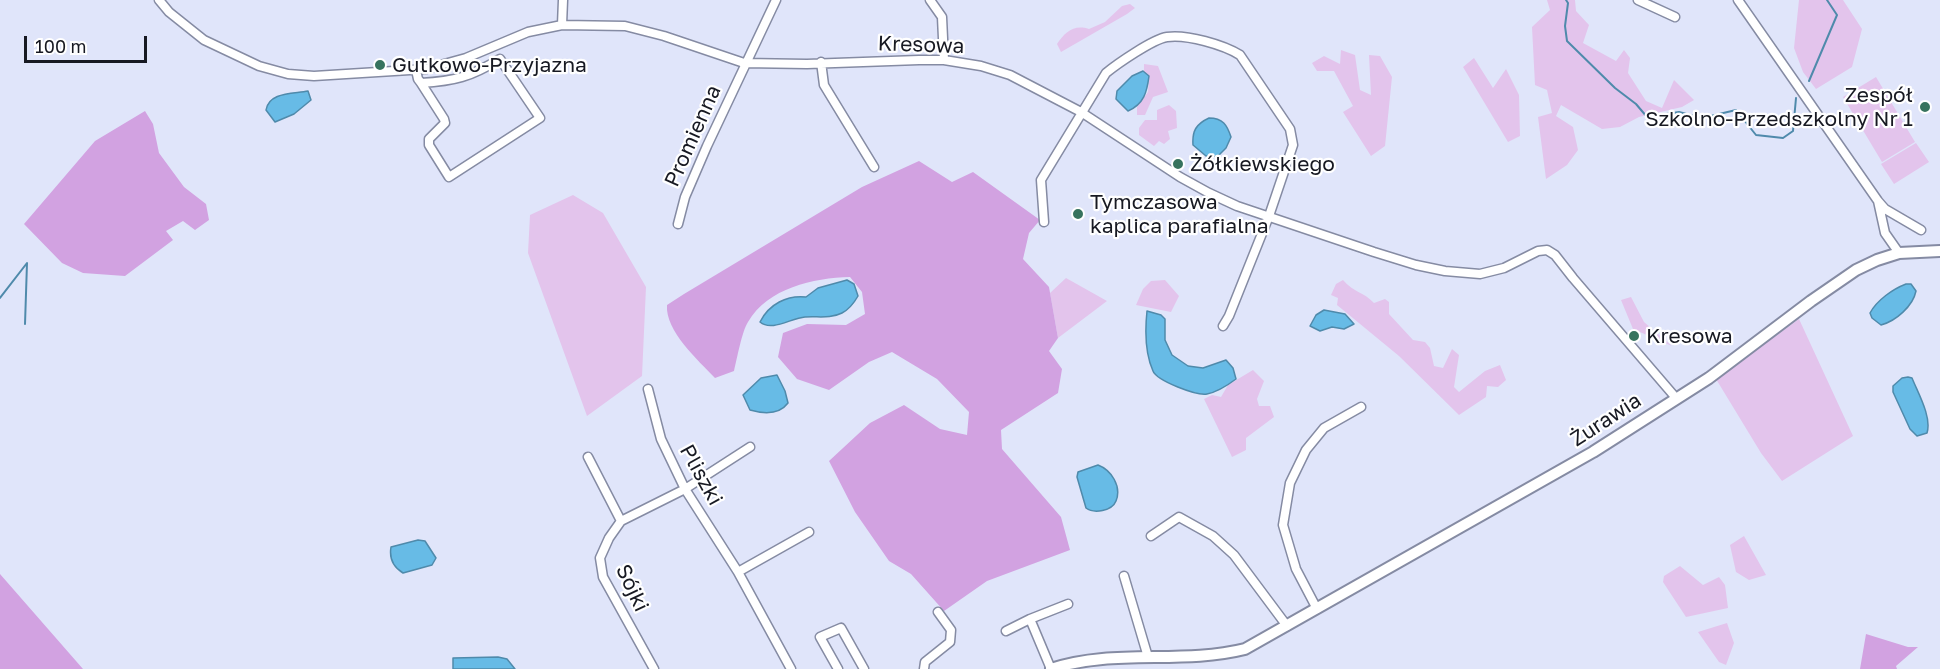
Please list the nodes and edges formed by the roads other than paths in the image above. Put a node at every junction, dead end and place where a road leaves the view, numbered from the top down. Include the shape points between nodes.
1 (159, 0) edge
2 (563, 0) edge
3 (776, 0) edge
4 (930, 0) edge
5 (1638, 0) edge
6 (1738, 0) edge
7 (1676, 17) dead end
8 (562, 25) junction
9 (944, 60) junction
10 (821, 62) junction
11 (744, 63) junction
12 (416, 70) junction
13 (421, 83) junction
14 (1081, 112) junction
15 (874, 167) dead end
16 (1878, 201) junction
17 (1269, 216) junction
18 (1044, 222) dead end
19 (678, 224) dead end
20 (1921, 230) dead end
21 (1940, 251) edge
22 (1899, 253) junction
23 (1223, 326) dead end
24 (648, 389) dead end
25 (1676, 398) junction
26 (1361, 407) dead end
27 (750, 447) dead end
28 (588, 457) dead end
29 (685, 489) junction
30 (621, 521) junction
31 (809, 532) dead end
32 (1151, 536) dead end
33 (738, 572) junction
34 (1124, 576) dead end
35 (1068, 604) dead end
36 (1317, 609) junction
37 (938, 612) dead end
38 (1030, 619) junction
39 (1287, 626) junction
40 (1006, 631) dead end
41 (1148, 657) junction
42 (654, 669) edge
43 (792, 669) edge
44 (838, 669) edge
45 (863, 669) edge
46 (924, 669) edge
47 (1051, 669) edge

1 - 12 street, Kresowa via 204,40 259,66 288,74
2 - 8 street
3 - 11 street, Promienna
4 - 9 street via 942,16
5 - 7 street
6 - 16 street
8 - 11 street, Kresowa via 625,26
8 - 12 street, Kresowa via 528,32 466,58
9 - 10 street, Kresowa
9 - 14 street, Kresowa via 1010,75
10 - 11 street, Kresowa
10 - 15 street via 824,85
11 - 19 street, Promienna via 685,197
12 - 13 street
13 - 13 street via 454,81 500,59 540,118 449,177 429,145 444,119
14 - 17 street, Kresowa via 1180,177 1238,206
14 - 17 street via 1106,73 1165,37 1229,48 1240,55 1290,129 1293,145
14 - 18 street via 1041,180
16 - 20 street
16 - 22 street via 1885,233
17 - 23 street
17 - 25 street, Kresowa via 1395,259 1445,271 1480,274 1547,250 1556,255
21 - 22 street, Żurawia
22 - 25 street, Żurawia via 1866,264 1846,276
24 - 29 street, Pliszki via 661,439
25 - 36 street, Żurawia via 1568,468
26 - 36 street via 1324,428 1306,450 1290,483 1283,525 1296,569
27 - 29 street
28 - 30 street
29 - 30 street
29 - 33 street, Pliszki
30 - 42 street, Sójki via 600,558 603,578
31 - 33 street
32 - 39 street via 1179,517 1213,536 1234,555
33 - 43 street, Pliszki
34 - 41 street
35 - 38 street
36 - 39 street, Żurawia
37 - 46 street via 951,630 950,642 925,662
38 - 40 street
38 - 47 street
39 - 41 street, Żurawia via 1245,649 1224,654
41 - 47 street, Żurawia via 1075,662
44 - 45 street via 820,637 841,628

